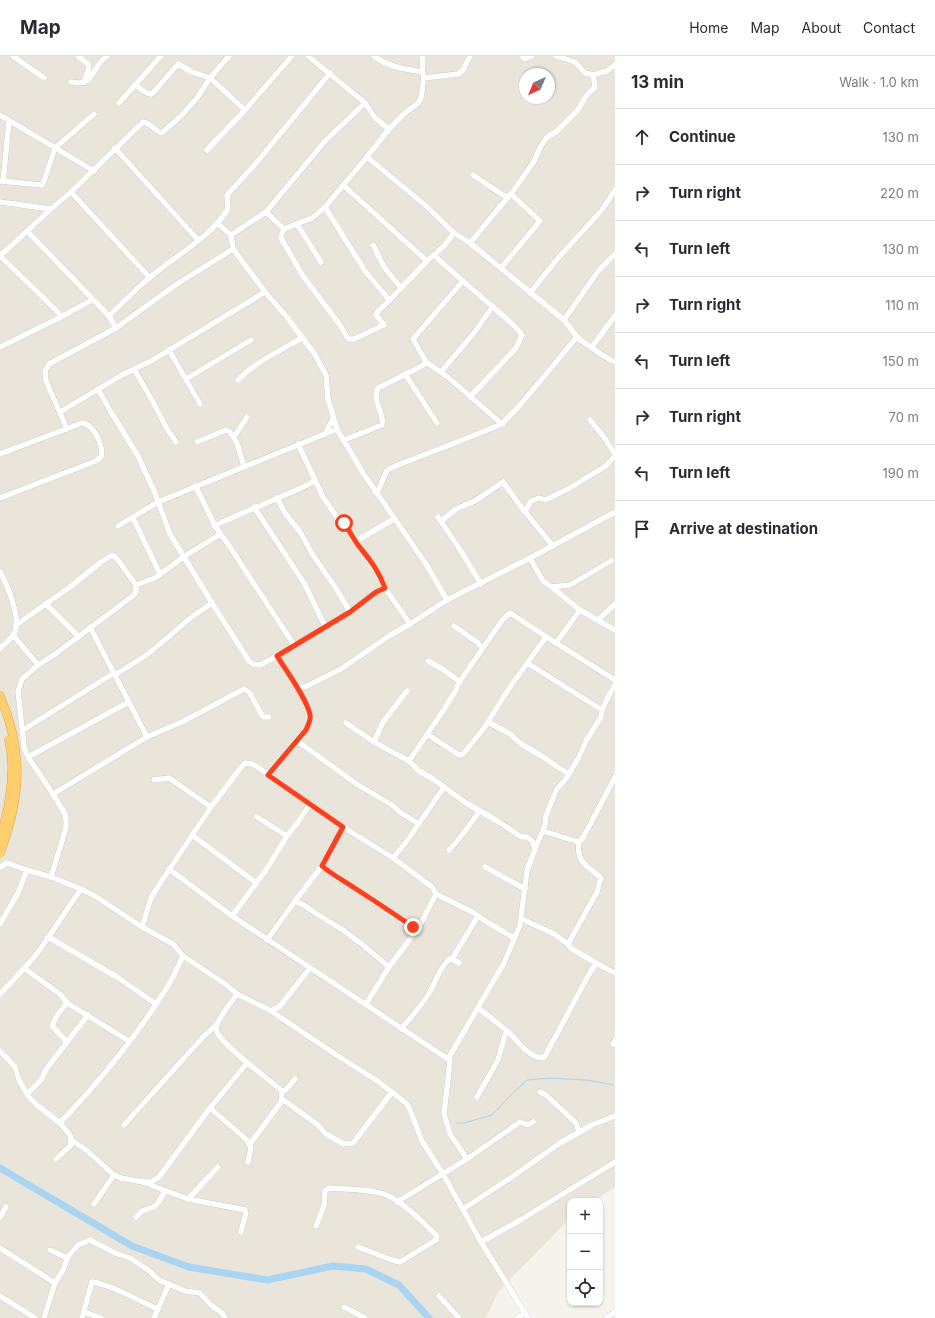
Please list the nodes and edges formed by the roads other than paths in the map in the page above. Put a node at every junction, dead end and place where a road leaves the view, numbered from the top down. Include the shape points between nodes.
1 (13, 56) edge
2 (78, 56) edge
3 (107, 56) edge
4 (161, 56) edge
5 (229, 56) edge
6 (292, 56) edge
7 (308, 56) edge
8 (374, 56) edge
9 (422, 56) edge
10 (470, 56) edge
11 (522, 56) edge
12 (532, 56) edge
13 (556, 56) edge
14 (100, 62) junction
15 (88, 64) junction
16 (615, 66) edge
17 (422, 72) junction
18 (330, 74) junction
19 (593, 76) junction
20 (44, 78) dead end
21 (210, 78) junction
22 (424, 78) junction
23 (71, 82) dead end
24 (84, 82) junction
25 (136, 85) junction
26 (119, 102) dead end
27 (365, 103) junction
28 (246, 110) junction
29 (94, 114) dead end
30 (0, 115) edge
31 (10, 121) junction
32 (389, 129) junction
33 (55, 148) junction
34 (115, 148) junction
35 (207, 150) dead end
36 (367, 157) junction
37 (94, 171) junction
38 (473, 175) dead end
39 (1, 181) edge
40 (343, 185) junction
41 (615, 190) edge
42 (71, 192) junction
43 (510, 195) junction
44 (0, 202) edge
45 (325, 207) junction
46 (51, 209) junction
47 (266, 212) junction
48 (217, 223) junction
49 (297, 224) junction
50 (284, 229) junction
51 (27, 231) junction
52 (454, 233) junction
53 (231, 235) junction
54 (198, 240) junction
55 (470, 243) junction
56 (373, 245) dead end
57 (234, 249) junction
58 (615, 254) edge
59 (434, 255) junction
60 (427, 261) junction
61 (321, 262) dead end
62 (500, 268) junction
63 (150, 278) junction
64 (463, 281) junction
65 (401, 288) junction
66 (265, 292) junction
67 (530, 293) junction
68 (92, 300) junction
69 (389, 301) junction
70 (493, 306) junction
71 (108, 316) junction
72 (615, 316) edge
73 (60, 318) junction
74 (564, 320) junction
75 (116, 328) junction
76 (577, 337) junction
77 (302, 338) junction
78 (251, 340) dead end
79 (0, 347) edge
80 (591, 348) junction
81 (168, 350) junction
82 (426, 362) junction
83 (615, 362) edge
84 (134, 369) junction
85 (441, 372) junction
86 (405, 374) junction
87 (186, 380) junction
88 (238, 380) dead end
89 (98, 389) junction
90 (470, 397) junction
91 (200, 404) dead end
92 (60, 412) junction
93 (247, 417) dead end
94 (333, 419) junction
95 (590, 420) dead end
96 (437, 423) dead end
97 (502, 424) junction
98 (67, 429) junction
99 (337, 429) junction
100 (325, 435) junction
101 (234, 437) junction
102 (344, 440) junction
103 (176, 442) dead end
104 (197, 442) dead end
105 (298, 444) junction
106 (0, 454) edge
107 (615, 456) edge
108 (244, 467) junction
109 (314, 481) junction
110 (195, 486) junction
111 (375, 492) junction
112 (0, 498) edge
113 (277, 498) junction
114 (158, 502) junction
115 (254, 507) junction
116 (525, 512) junction
117 (615, 512) edge
118 (132, 518) junction
119 (394, 520) junction
120 (118, 526) dead end
121 (214, 526) junction
122 (220, 535) junction
123 (356, 541) junction
124 (553, 546) junction
125 (185, 556) junction
126 (530, 558) junction
127 (611, 560) dead end
128 (0, 572) edge
129 (160, 574) junction
130 (481, 584) junction
131 (136, 585) junction
132 (552, 587) junction
133 (385, 588) junction
134 (447, 600) junction
135 (212, 603) junction
136 (46, 604) junction
137 (615, 604) edge
138 (580, 610) junction
139 (350, 612) junction
140 (598, 620) junction
141 (410, 624) junction
142 (16, 625) junction
143 (325, 626) junction
144 (454, 626) dead end
145 (90, 627) junction
146 (615, 630) edge
147 (13, 635) junction
148 (79, 637) junction
149 (546, 637) junction
150 (556, 643) junction
151 (294, 645) junction
152 (0, 648) edge
153 (482, 648) junction
154 (277, 656) junction
155 (428, 661) dead end
156 (527, 663) junction
157 (38, 665) junction
158 (115, 674) junction
159 (615, 680) edge
160 (460, 682) junction
161 (615, 685) edge
162 (297, 688) junction
163 (407, 691) dead end
164 (0, 696) edge
165 (129, 702) junction
166 (0, 710) edge
167 (602, 710) junction
168 (269, 717) dead end
169 (488, 722) junction
170 (346, 723) dead end
171 (23, 730) junction
172 (427, 734) junction
173 (148, 737) junction
174 (374, 742) junction
175 (295, 744) junction
176 (28, 757) junction
177 (409, 761) junction
178 (569, 774) junction
179 (268, 775) junction
180 (615, 777) edge
181 (154, 780) dead end
182 (444, 787) junction
183 (53, 794) junction
184 (310, 804) junction
185 (211, 807) junction
186 (478, 810) junction
187 (256, 817) dead end
188 (419, 824) junction
189 (343, 827) junction
190 (544, 831) junction
191 (192, 836) junction
192 (287, 836) junction
193 (0, 837) edge
194 (540, 837) junction
195 (530, 840) junction
196 (580, 841) junction
197 (535, 849) junction
198 (449, 850) dead end
199 (0, 853) edge
200 (393, 858) junction
201 (322, 866) junction
202 (0, 867) edge
203 (485, 867) dead end
204 (169, 869) junction
205 (27, 870) junction
206 (51, 877) junction
207 (256, 882) junction
208 (81, 889) junction
209 (525, 889) junction
210 (436, 894) junction
211 (295, 900) junction
212 (232, 916) junction
213 (478, 916) junction
214 (522, 919) junction
215 (0, 924) edge
216 (413, 927) junction
217 (419, 927) junction
218 (142, 928) junction
219 (414, 934) junction
220 (48, 937) junction
221 (514, 938) junction
222 (267, 940) junction
223 (568, 944) junction
224 (183, 956) junction
225 (452, 959) junction
226 (459, 963) dead end
227 (596, 963) junction
228 (24, 968) junction
229 (310, 968) junction
230 (389, 968) junction
231 (615, 973) edge
232 (0, 994) edge
233 (237, 994) junction
234 (67, 1003) junction
235 (156, 1004) junction
236 (366, 1004) junction
237 (478, 1008) junction
238 (271, 1011) junction
239 (88, 1015) junction
240 (217, 1024) junction
241 (401, 1029) junction
242 (508, 1032) junction
243 (129, 1041) junction
244 (67, 1042) junction
245 (0, 1051) edge
246 (448, 1059) junction
247 (247, 1063) junction
248 (295, 1079) dead end
249 (282, 1091) junction
250 (392, 1092) junction
251 (540, 1092) dead end
252 (27, 1094) junction
253 (477, 1097) dead end
254 (282, 1099) junction
255 (210, 1108) junction
256 (615, 1116) edge
257 (533, 1122) dead end
258 (60, 1123) junction
259 (124, 1125) dead end
260 (579, 1132) junction
261 (71, 1140) junction
262 (250, 1144) junction
263 (56, 1158) dead end
264 (467, 1159) junction
265 (248, 1162) dead end
266 (615, 1162) edge
267 (218, 1167) dead end
268 (443, 1174) junction
269 (114, 1175) junction
270 (143, 1182) junction
271 (166, 1191) junction
272 (188, 1199) junction
273 (397, 1202) junction
274 (94, 1204) dead end
275 (6, 1207) dead end
276 (463, 1209) junction
277 (0, 1217) edge
278 (136, 1217) dead end
279 (316, 1226) dead end
280 (241, 1232) dead end
281 (481, 1242) junction
282 (358, 1247) dead end
283 (0, 1248) edge
284 (50, 1250) dead end
285 (67, 1258) junction
286 (55, 1283) junction
287 (169, 1284) junction
288 (0, 1296) edge
289 (439, 1296) dead end
290 (344, 1307) dead end
291 (158, 1309) junction
292 (615, 1312) edge
293 (83, 1315) edge
294 (526, 1315) edge
295 (35, 1318) edge
296 (44, 1318) edge
297 (101, 1318) edge
298 (154, 1318) edge
299 (225, 1318) edge
300 (364, 1318) edge
301 (460, 1318) edge
302 (517, 1318) edge
303 (606, 1318) edge

1 - 20 street
2 - 15 street
3 - 14 street
4 - 25 street
5 - 21 street
6 - 28 street
7 - 18 street
8 - 17 street via 394,66
9 - 17 street
10 - 22 street via 464,70 458,74
11 - 12 street via 524,59
13 - 19 street via 575,62 585,73
14 - 15 street
14 - 24 street via 91,77
15 - 24 street
16 - 19 street
17 - 22 street
18 - 27 street
18 - 48 street via 227,195 228,209
19 - 43 street via 594,87 577,111 556,132 546,137
21 - 25 street via 178,64 152,94 149,95
21 - 28 street
21 - 34 street via 197,98 162,133 143,122
22 - 32 street via 418,103
23 - 24 street
25 - 26 street
27 - 32 street via 375,118
27 - 47 street via 325,141
28 - 35 street
29 - 33 street
30 - 31 street
31 - 33 street
31 - 39 street
32 - 36 street
33 - 37 street
33 - 39 street via 42,185
34 - 37 street
34 - 54 street
36 - 40 street
36 - 52 street
37 - 42 street
38 - 43 street via 503,196
40 - 45 street
40 - 60 street
41 - 67 street via 602,210
42 - 46 street
42 - 63 street
43 - 55 street
43 - 62 street via 540,221
44 - 46 street
45 - 49 street via 312,218
45 - 69 street via 365,271
46 - 51 street
47 - 50 street
47 - 53 street
48 - 53 street
48 - 54 street
49 - 50 street
49 - 61 street
50 - 69 street via 282,240 303,276 348,339 354,339 384,325 376,315
51 - 68 street
51 - 73 street via 0,256 59,312
52 - 55 street
52 - 59 street
53 - 57 street
54 - 63 street
55 - 62 street
56 - 65 street via 384,267
57 - 66 street
57 - 75 street via 178,284
58 - 74 street via 598,270
59 - 60 street
59 - 64 street
60 - 65 street
62 - 67 street
63 - 71 street
64 - 70 street
64 - 82 street via 413,339
65 - 69 street
66 - 77 street
66 - 81 street
67 - 74 street
68 - 71 street
68 - 73 street
70 - 85 street
70 - 90 street via 522,335 516,348
71 - 75 street
72 - 80 street
73 - 79 street
74 - 76 street
75 - 92 street via 46,368 46,381
76 - 80 street
76 - 97 street
77 - 88 street via 271,355
77 - 94 street via 326,375
78 - 87 street
80 - 83 street
81 - 84 street
81 - 87 street
82 - 85 street
82 - 86 street
84 - 89 street
84 - 103 street via 166,429
85 - 90 street
86 - 96 street
86 - 102 street via 376,391 382,425
87 - 91 street
89 - 92 street
89 - 114 street via 138,456
90 - 97 street
92 - 98 street
93 - 101 street
94 - 99 street
94 - 100 street
95 - 107 street
97 - 111 street via 387,470 379,490
98 - 106 street
98 - 112 street via 82,423 90,425 102,448 101,457
99 - 100 street
99 - 102 street
100 - 105 street
101 - 104 street via 226,430
101 - 108 street
102 - 111 street
105 - 108 street
105 - 109 street
107 - 116 street via 606,466 568,489 545,500 539,498 531,501
108 - 110 street
109 - 113 street
109 - 123 street via 338,519 344,523
110 - 114 street
110 - 121 street
111 - 119 street
113 - 115 street
113 - 139 street
114 - 118 street
114 - 125 street via 170,534
115 - 121 street
115 - 143 street via 304,582
116 - 124 street
116 - 130 street via 503,482 475,501 456,508 439,519
117 - 124 street
118 - 120 street
118 - 129 street
119 - 123 street
119 - 134 street via 426,564
121 - 122 street
122 - 125 street
122 - 151 street
123 - 133 street via 374,564
124 - 126 street
125 - 129 street
125 - 135 street
126 - 130 street
126 - 132 street via 543,581
127 - 132 street via 570,585
128 - 142 street via 11,594
129 - 131 street
130 - 134 street
131 - 136 street via 118,560 111,556
131 - 145 street via 134,595
132 - 138 street
133 - 139 street
133 - 141 street
134 - 141 street
135 - 154 street via 249,661 260,665
135 - 158 street via 148,654
136 - 142 street
136 - 148 street
137 - 140 street
138 - 140 street
138 - 150 street
139 - 143 street
140 - 146 street
141 - 162 street via 341,669 307,686
142 - 147 street via 16,632
143 - 151 street
144 - 153 street
145 - 148 street
145 - 158 street
147 - 152 street
147 - 157 street
148 - 157 street
149 - 150 street
149 - 153 street via 510,613
149 - 156 street
150 - 159 street
151 - 154 street
153 - 160 street
154 - 162 street
155 - 160 street
156 - 167 street
156 - 169 street
157 - 171 street via 22,679 19,686
158 - 165 street
158 - 171 street
160 - 172 street
161 - 167 street
162 - 175 street via 310,715 306,730
163 - 174 street via 383,722
164 - 199 highway via 15,742 18,778 9,829
165 - 173 street
165 - 176 street
166 - 193 highway via 10,744 12,778 4,828
167 - 178 street via 601,717
168 - 173 street via 263,717 249,692 244,689
169 - 172 street via 463,754 459,755
169 - 178 street
170 - 174 street
171 - 176 street via 24,747
172 - 177 street
173 - 183 street
174 - 177 street
175 - 179 street
175 - 188 street via 300,743 358,786
176 - 183 street
177 - 182 street via 419,771
178 - 190 street via 557,789 546,816
179 - 184 street
179 - 185 street via 252,764 245,763
180 - 196 street
181 - 185 street via 169,778
182 - 186 street
182 - 188 street
183 - 206 street via 66,823
184 - 189 street
184 - 192 street
185 - 191 street
186 - 195 street
186 - 198 street via 474,820
187 - 192 street
188 - 200 street
189 - 200 street
189 - 201 street
190 - 194 street
190 - 196 street
191 - 204 street
191 - 207 street
192 - 207 street
194 - 195 street
194 - 197 street
195 - 197 street
196 - 223 street via 579,857 601,878 597,892
197 - 209 street via 527,871
200 - 210 street via 432,887
201 - 211 street
201 - 216 street
202 - 205 street via 7,863
203 - 209 street
204 - 212 street
204 - 218 street via 151,898
205 - 206 street
205 - 215 street via 18,893
206 - 208 street
207 - 212 street
208 - 218 street
208 - 220 street
209 - 214 street
210 - 213 street
210 - 217 street
211 - 222 street
211 - 230 street via 353,938
212 - 222 street
213 - 221 street
213 - 225 street
214 - 221 street
214 - 223 street via 548,930
216 - 217 street
216 - 219 street
217 - 219 street
218 - 224 street via 173,944
219 - 230 street
220 - 228 street
220 - 235 street via 117,977
221 - 237 street via 504,963
222 - 229 street
223 - 227 street
224 - 233 street
224 - 235 street
225 - 226 street
225 - 241 street via 445,963 427,996
227 - 231 street
227 - 242 street via 545,1056 534,1056
228 - 232 street
228 - 234 street via 61,995
229 - 236 street
229 - 238 street via 280,1006
230 - 236 street
233 - 238 street
233 - 240 street
234 - 239 street
234 - 244 street via 52,1026
235 - 243 street
236 - 241 street
237 - 242 street
237 - 246 street
238 - 250 street
239 - 243 street
239 - 244 street
240 - 247 street via 215,1031 218,1035
240 - 259 street
241 - 246 street
242 - 253 street via 498,1060
243 - 258 street
244 - 252 street via 41,1080
245 - 252 street via 15,1067
246 - 264 street via 450,1061 444,1114 450,1134
247 - 249 street
247 - 255 street
248 - 249 street
249 - 254 street
250 - 254 street via 353,1143 344,1144 326,1134 318,1125
250 - 268 street via 408,1105 422,1141
251 - 260 street via 576,1123
252 - 258 street
254 - 262 street
255 - 262 street
255 - 270 street via 159,1177 151,1182
256 - 260 street
257 - 264 street via 528,1125 520,1122
258 - 261 street
260 - 276 street
261 - 263 street via 71,1145
261 - 269 street
262 - 265 street
264 - 268 street
266 - 281 street
267 - 272 street
268 - 273 street
268 - 276 street
269 - 270 street
269 - 274 street
270 - 271 street
271 - 272 street
271 - 278 street via 154,1207 142,1210
272 - 280 street via 245,1210
273 - 279 street via 385,1194 329,1188 325,1191 324,1206
273 - 282 street via 437,1236 436,1240 400,1262
275 - 277 street
276 - 281 street
281 - 294 street
283 - 286 street
284 - 285 street
285 - 286 street
285 - 287 street via 78,1245 90,1240 130,1258 159,1280
286 - 296 street
287 - 291 street
287 - 299 street via 185,1291 200,1293
288 - 295 street
289 - 301 street
290 - 300 street
291 - 293 street via 92,1282
291 - 298 street
292 - 303 street
293 - 297 street
294 - 302 street

